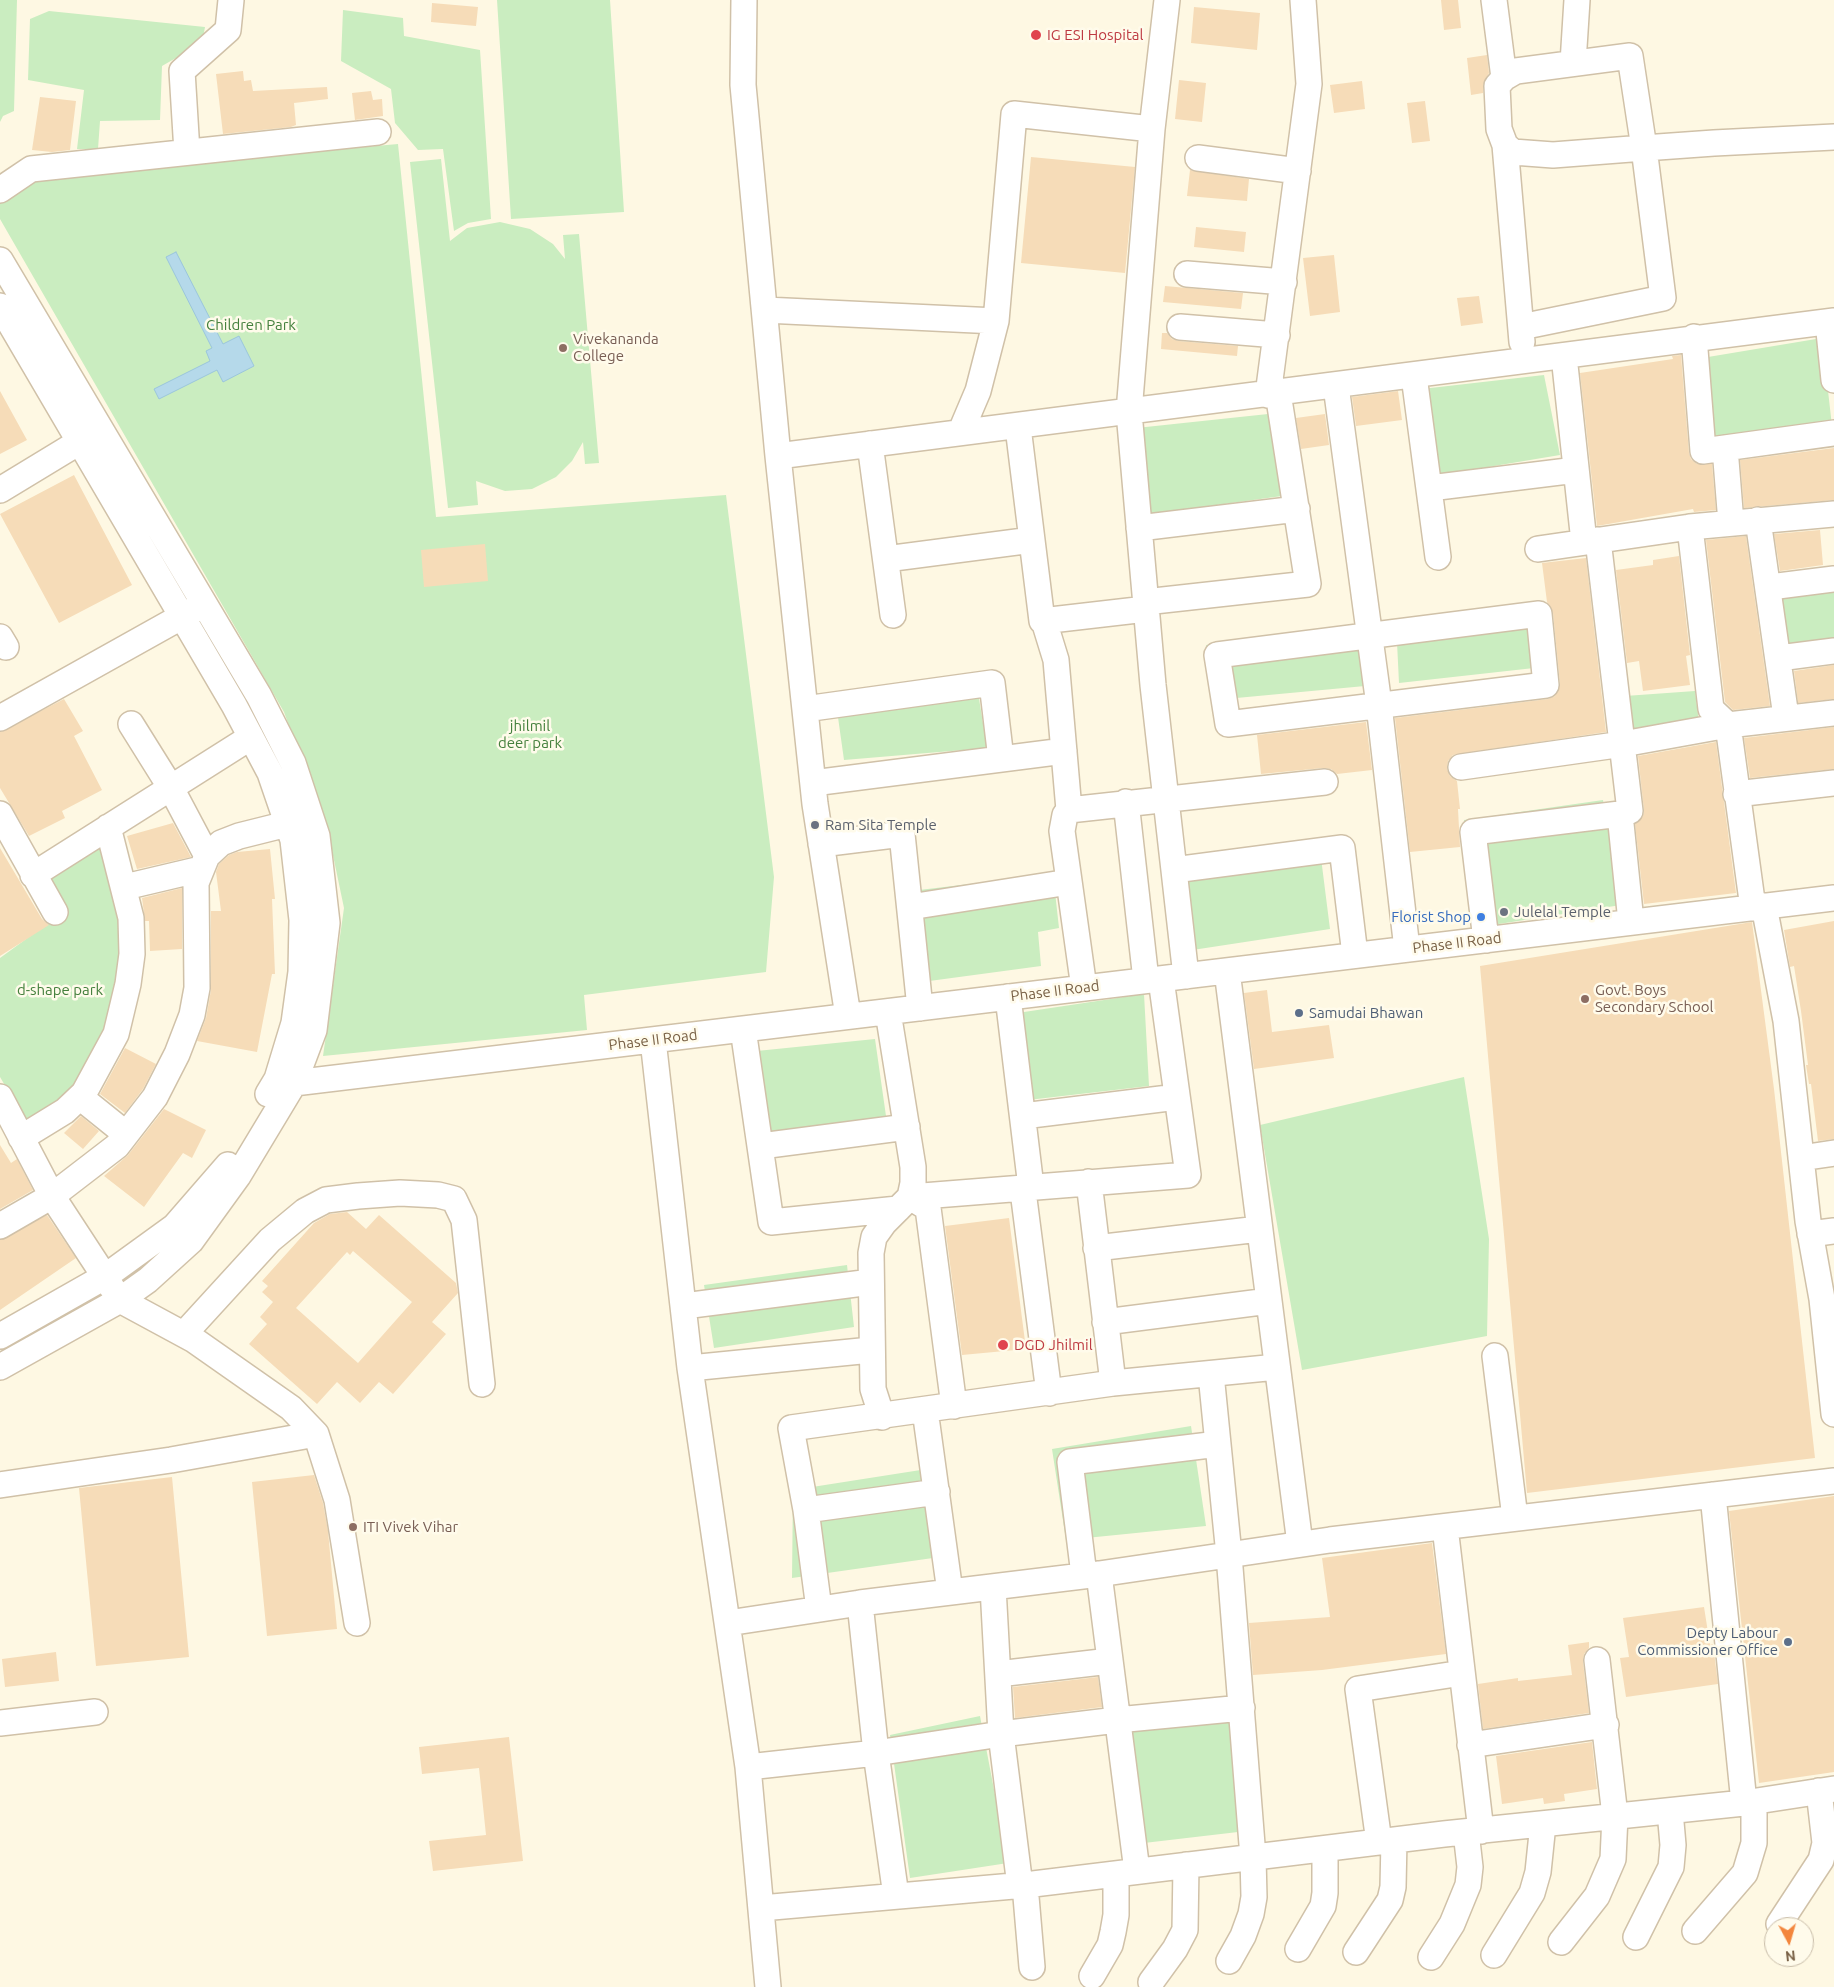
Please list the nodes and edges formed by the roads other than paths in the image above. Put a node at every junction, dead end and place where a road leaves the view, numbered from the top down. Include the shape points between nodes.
1 (231, 0) edge
2 (744, 0) edge
3 (1167, 0) edge
4 (1303, 0) edge
5 (1494, 0) edge
6 (1577, 0) edge
7 (1574, 63) junction
8 (1504, 78) junction
9 (1152, 129) junction
10 (378, 132) dead end
11 (1834, 137) edge
12 (1505, 145) junction
13 (1644, 148) junction
14 (188, 152) junction
15 (1198, 158) dead end
16 (1298, 170) junction
17 (0, 190) edge
18 (0, 260) edge
19 (1187, 274) dead end
20 (1284, 282) junction
21 (0, 306) edge
22 (765, 310) junction
23 (996, 321) junction
24 (1831, 321) edge
25 (1180, 327) dead end
26 (1521, 327) junction
27 (1277, 335) junction
28 (1694, 337) junction
29 (1564, 356) junction
30 (1524, 361) junction
31 (1414, 376) junction
32 (1834, 380) edge
33 (1336, 386) junction
34 (1273, 394) junction
35 (1129, 412) junction
36 (1018, 427) junction
37 (961, 431) junction
38 (1834, 433) edge
39 (90, 436) junction
40 (870, 444) junction
41 (1725, 448) junction
42 (778, 456) junction
43 (1576, 470) junction
44 (1430, 488) junction
45 (0, 490) edge
46 (1297, 509) junction
47 (1834, 514) edge
48 (1758, 520) junction
49 (1731, 523) junction
50 (1690, 527) junction
51 (1139, 528) junction
52 (1032, 540) junction
53 (1591, 541) junction
54 (1538, 549) dead end
55 (1438, 557) dead end
56 (886, 560) junction
57 (1834, 579) edge
58 (1770, 587) junction
59 (204, 604) junction
60 (1146, 605) junction
61 (893, 615) dead end
62 (182, 617) junction
63 (1044, 621) junction
64 (1369, 636) junction
65 (1834, 651) edge
66 (1779, 658) junction
67 (1379, 705) junction
68 (804, 709) junction
69 (1834, 713) edge
70 (1786, 717) junction
71 (0, 718) edge
72 (131, 724) dead end
73 (1728, 725) junction
74 (251, 737) junction
75 (1622, 744) junction
76 (1064, 751) junction
77 (1001, 759) junction
78 (1461, 767) dead end
79 (1324, 782) dead end
80 (813, 783) junction
81 (1834, 783) edge
82 (171, 788) junction
83 (1736, 794) junction
84 (1166, 798) junction
85 (1126, 802) junction
86 (1069, 810) junction
87 (0, 814) edge
88 (1620, 814) junction
89 (287, 824) junction
90 (108, 827) junction
91 (821, 844) junction
92 (204, 863) junction
93 (1174, 870) junction
94 (33, 875) junction
95 (1069, 882) junction
96 (125, 887) junction
97 (1834, 898) edge
98 (910, 907) junction
99 (1758, 907) junction
100 (55, 912) dead end
101 (1631, 922) junction
102 (1486, 940) junction
103 (1407, 949) junction
104 (1355, 955) junction
105 (1227, 971) junction
106 (1186, 976) junction
107 (1154, 980) junction
108 (1084, 988) junction
109 (1008, 997) junction
110 (920, 1008) junction
111 (888, 1012) junction
112 (848, 1016) junction
113 (743, 1029) junction
114 (653, 1040) junction
115 (285, 1081) junction
116 (0, 1097) edge
117 (80, 1097) junction
118 (1177, 1097) junction
119 (1023, 1116) junction
120 (907, 1127) junction
121 (126, 1134) junction
122 (21, 1138) junction
123 (761, 1146) junction
124 (1834, 1153) edge
125 (1801, 1158) junction
126 (1089, 1182) junction
127 (1031, 1187) junction
128 (52, 1196) junction
129 (904, 1203) junction
130 (0, 1226) edge
131 (1259, 1229) junction
132 (1822, 1232) edge
133 (1096, 1248) junction
134 (106, 1276) junction
135 (871, 1282) junction
136 (1828, 1299) edge
137 (120, 1300) junction
138 (1268, 1301) junction
139 (684, 1306) junction
140 (1105, 1322) junction
141 (184, 1334) junction
142 (0, 1336) edge
143 (871, 1350) junction
144 (1495, 1356) dead end
145 (0, 1367) edge
146 (1277, 1367) junction
147 (690, 1368) junction
148 (1210, 1374) junction
149 (1113, 1383) junction
150 (482, 1384) dead end
151 (1049, 1393) junction
152 (954, 1406) junction
153 (925, 1410) junction
154 (1834, 1414) edge
155 (882, 1417) junction
156 (316, 1434) junction
157 (1218, 1444) junction
158 (1834, 1481) edge
159 (0, 1485) edge
160 (936, 1492) junction
161 (1713, 1495) junction
162 (806, 1510) junction
163 (1515, 1518) junction
164 (1445, 1527) junction
165 (1300, 1544) junction
166 (1229, 1555) junction
167 (1092, 1575) junction
168 (993, 1587) junction
169 (950, 1592) junction
170 (860, 1602) junction
171 (819, 1609) junction
172 (357, 1623) dead end
173 (728, 1623) junction
174 (1597, 1660) dead end
175 (1110, 1661) junction
176 (1462, 1673) junction
177 (998, 1674) junction
178 (1242, 1708) junction
179 (95, 1712) dead end
180 (1117, 1720) junction
181 (0, 1724) edge
182 (1606, 1725) junction
183 (1001, 1734) junction
184 (1470, 1745) junction
185 (876, 1753) junction
186 (748, 1767) junction
187 (1827, 1790) edge
188 (1749, 1802) junction
189 (1670, 1811) junction
190 (1615, 1816) junction
191 (1543, 1824) junction
192 (1474, 1831) junction
193 (1386, 1841) junction
194 (1325, 1848) junction
195 (1253, 1857) junction
196 (1186, 1865) junction
197 (1126, 1872) junction
198 (1023, 1886) junction
199 (896, 1896) junction
200 (761, 1908) junction
201 (1784, 1917) edge
202 (1695, 1931) dead end
203 (1636, 1936) dead end
204 (1561, 1942) dead end
205 (1298, 1949) dead end
206 (1356, 1952) dead end
207 (1494, 1955) dead end
208 (1431, 1957) dead end
209 (1229, 1961) dead end
210 (1032, 1967) dead end
211 (1092, 1976) dead end
212 (1151, 1982) dead end
213 (768, 1987) edge

1 - 14 street via 228,30 182,71
2 - 22 street via 743,85
3 - 9 street
4 - 16 street via 1309,84
5 - 8 street
6 - 7 street
7 - 8 street via 1516,71
7 - 13 street via 1630,56
8 - 12 street via 1498,86 1496,104
9 - 23 street via 1014,114
9 - 35 street
10 - 14 street
11 - 13 street
12 - 13 street via 1513,152 1553,155
12 - 26 street
13 - 26 street via 1663,298
14 - 17 street via 31,169
15 - 16 street
16 - 20 street
18 - 39 street
19 - 20 street
20 - 27 street
21 - 39 street
22 - 23 street
22 - 42 street
23 - 37 street via 978,391
24 - 28 street
24 - 32 street
25 - 27 street
26 - 30 street
27 - 34 street
28 - 29 street
28 - 41 street via 1703,451
29 - 30 street
29 - 43 street
30 - 31 street
31 - 33 street
31 - 44 street
33 - 34 street
33 - 64 street
34 - 35 street
34 - 46 street
35 - 36 street
35 - 51 street
36 - 37 street
36 - 52 street
37 - 40 street
38 - 41 street
39 - 45 street
39 - 59 street
39 - 62 street
40 - 42 street
40 - 56 street
41 - 49 street
42 - 68 street
43 - 44 street
43 - 53 street
44 - 55 street
46 - 51 street
46 - 60 street via 1308,584
47 - 48 street
48 - 49 street
48 - 58 street
49 - 50 street
50 - 53 street
50 - 73 street via 1711,710
51 - 60 street
52 - 56 street
52 - 63 street
53 - 54 street
53 - 75 street
56 - 61 street
57 - 58 street
58 - 66 street
59 - 62 street
59 - 115 street via 259,696 293,763 317,836 327,923 314,1030
60 - 63 street
60 - 84 street
62 - 71 street
62 - 74 street
63 - 76 street via 1056,660
64 - 67 street
64 - 67 street via 1217,655 1228,724
64 - 67 street via 1539,614 1546,685
65 - 66 street
66 - 70 street
67 - 103 street
68 - 77 street via 992,683
68 - 80 street
69 - 70 street
70 - 73 street
72 - 82 street
73 - 75 street
73 - 83 street
74 - 82 street
74 - 89 street via 270,773
75 - 78 street
75 - 88 street via 1630,811
76 - 77 street
76 - 86 street
77 - 80 street
79 - 84 street
80 - 91 street
81 - 83 street
82 - 90 street
82 - 92 street
83 - 99 street
84 - 85 street
84 - 93 street
85 - 86 street
85 - 107 street
86 - 95 street via 1062,831
87 - 94 street
88 - 101 street
88 - 102 street via 1473,832
89 - 92 street via 221,843
89 - 115 street via 293,840 302,920 301,972
90 - 94 street
90 - 96 street
91 - 98 street via 902,834
91 - 112 street
92 - 96 street
92 - 121 street via 194,898 197,988 192,1015 177,1054 154,1097
93 - 104 street via 1342,848
93 - 106 street
94 - 100 street
95 - 98 street
95 - 108 street
96 - 117 street via 131,918 132,954 128,984 116,1034
97 - 99 street, Phase II Road
98 - 110 street
99 - 101 street, Phase II Road
99 - 125 street via 1786,1021
101 - 102 street, Phase II Road
102 - 103 street, Phase II Road
103 - 104 street, Phase II Road
104 - 105 street, Phase II Road
105 - 106 street, Phase II Road
105 - 131 street
106 - 107 street, Phase II Road
107 - 108 street, Phase II Road
107 - 118 street
108 - 109 street, Phase II Road
109 - 110 street, Phase II Road
109 - 119 street
110 - 111 street, Phase II Road
111 - 112 street, Phase II Road
111 - 120 street
112 - 113 street, Phase II Road
113 - 114 street, Phase II Road
113 - 123 street
114 - 115 street, Phase II Road
114 - 139 street
115 - 134 street via 227,1166 175,1226
115 - 137 street via 238,1176 191,1241 148,1280
116 - 122 street
117 - 121 street
117 - 122 street via 66,1111
118 - 119 street
118 - 126 street via 1188,1175
119 - 127 street
120 - 123 street
120 - 129 street via 914,1183
121 - 128 street via 117,1146
122 - 128 street
123 - 129 street via 771,1222
124 - 125 street
125 - 132 street
126 - 127 street
126 - 133 street
127 - 129 street
127 - 151 street via 1024,1191
128 - 130 street
128 - 134 street
129 - 135 street via 874,1237
129 - 152 street via 928,1208
131 - 133 street
131 - 138 street
132 - 136 street
133 - 140 street
134 - 137 street
134 - 142 street
135 - 139 street
135 - 143 street
136 - 154 street
137 - 141 street
137 - 145 street
138 - 140 street
138 - 146 street
139 - 147 street
140 - 149 street
141 - 150 street via 270,1240 305,1211 326,1200 358,1196 438,1195 454,1199 464,1220
141 - 156 street via 291,1408
143 - 147 street
143 - 155 street via 873,1389
144 - 163 street
146 - 148 street
146 - 165 street
147 - 173 street
148 - 149 street
148 - 157 street
149 - 151 street
151 - 152 street
152 - 153 street
153 - 155 street
153 - 160 street
155 - 162 street via 791,1428
156 - 159 street via 171,1460
156 - 172 street via 337,1500
157 - 166 street
157 - 167 street via 1070,1462
158 - 161 street
160 - 162 street
160 - 169 street
161 - 163 street
161 - 188 street
162 - 171 street
163 - 164 street
164 - 165 street
164 - 176 street
165 - 166 street
166 - 167 street
166 - 178 street
167 - 168 street
167 - 175 street
168 - 169 street
168 - 177 street
169 - 170 street
170 - 171 street
170 - 185 street
171 - 173 street
173 - 186 street
174 - 182 street
175 - 177 street
175 - 180 street
176 - 184 street
176 - 193 street via 1358,1688
177 - 183 street
178 - 180 street
178 - 195 street
179 - 181 street
180 - 183 street
180 - 197 street
182 - 184 street
182 - 190 street
183 - 185 street
183 - 198 street
184 - 192 street
185 - 186 street
185 - 199 street
186 - 200 street
187 - 188 street
187 - 201 street via 1821,1860
188 - 189 street
188 - 202 street via 1754,1844 1745,1873
189 - 190 street
189 - 203 street via 1672,1867
190 - 191 street
190 - 204 street via 1613,1859 1607,1876 1597,1896
191 - 192 street
191 - 207 street via 1538,1872 1532,1893
192 - 193 street
192 - 208 street via 1468,1885 1452,1924
193 - 194 street
193 - 206 street via 1393,1887 1390,1900
194 - 195 street
194 - 205 street via 1323,1906
195 - 196 street
195 - 209 street via 1251,1914
196 - 197 street
196 - 212 street via 1185,1930 1175,1950
197 - 198 street
197 - 211 street via 1110,1944
198 - 199 street
198 - 210 street
199 - 200 street
200 - 213 street

